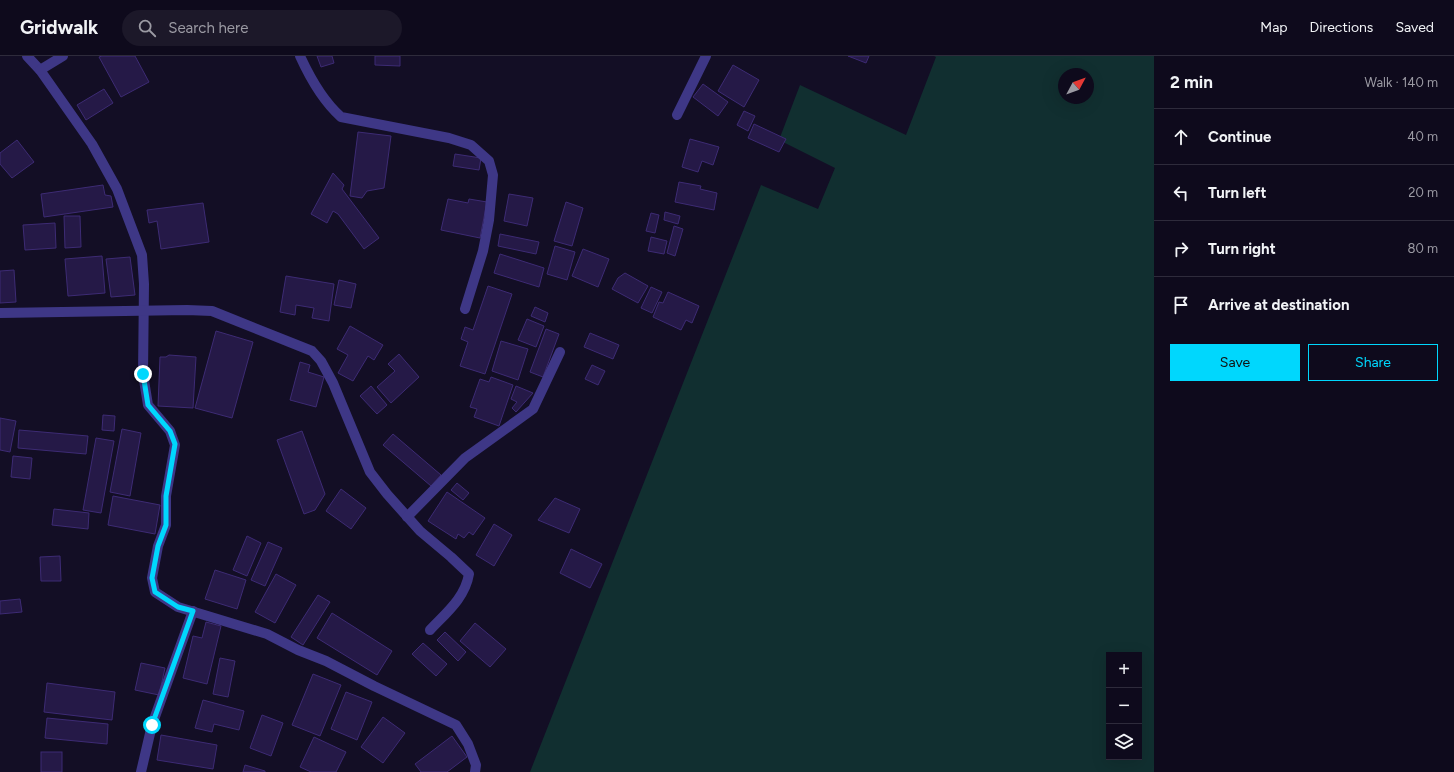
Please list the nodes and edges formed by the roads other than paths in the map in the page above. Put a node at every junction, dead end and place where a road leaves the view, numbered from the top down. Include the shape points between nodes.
1 (27, 56) edge
2 (63, 56) edge
3 (300, 56) edge
4 (706, 56) edge
5 (40, 70) junction
6 (677, 115) dead end
7 (464, 308) dead end
8 (144, 311) junction
9 (0, 313) edge
10 (560, 352) dead end
11 (407, 517) junction
12 (193, 611) junction
13 (430, 630) dead end
14 (141, 772) edge
15 (476, 772) edge

1 - 5 street
2 - 5 street
3 - 7 street via 319,91 332,109 342,116 449,138 471,145 489,161 493,175 489,220 483,251
4 - 6 street
5 - 8 street via 92,144 117,189 142,255
8 - 9 street
8 - 11 street via 212,311 312,351 334,382 370,472
8 - 12 street via 143,374 148,405 170,431 175,444 166,496 166,525 158,546 152,578 155,592 178,607
10 - 11 street via 533,409 465,458
11 - 13 street via 468,574 463,594
12 - 14 street via 152,725
12 - 15 street via 267,634 456,725 468,744

